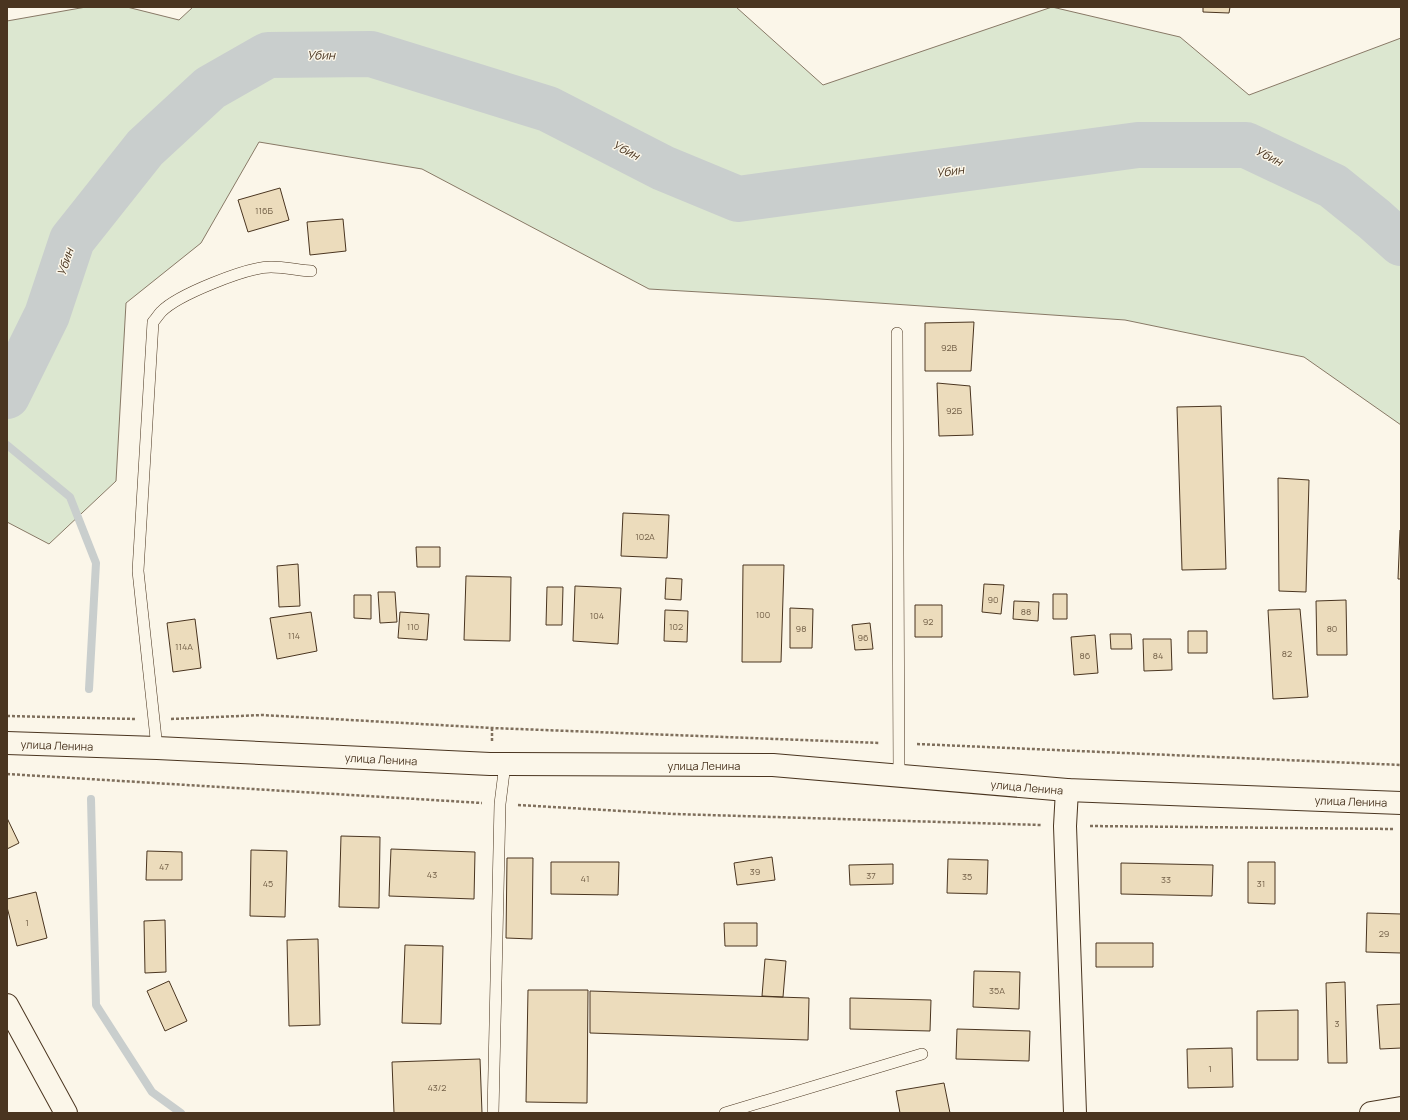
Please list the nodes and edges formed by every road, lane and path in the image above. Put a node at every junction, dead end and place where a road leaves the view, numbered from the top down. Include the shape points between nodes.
1 (311, 271) dead end
2 (897, 333) dead end
3 (7, 716) edge
4 (155, 719) junction
5 (492, 728) junction
6 (7, 743) edge
7 (887, 743) dead end
8 (911, 744) dead end
9 (157, 748) junction
10 (498, 764) junction
11 (1401, 765) edge
12 (7, 774) edge
13 (899, 776) junction
14 (1067, 790) junction
15 (1401, 803) edge
16 (500, 804) junction
17 (1064, 826) junction
18 (1393, 829) dead end
19 (7, 1005) edge
20 (922, 1054) dead end
21 (1401, 1108) edge
22 (66, 1113) edge
23 (493, 1113) edge
24 (725, 1113) edge
25 (1075, 1113) edge
26 (1371, 1113) edge

1 - 4 lane via 270,267 238,273 180,299 161,312 153,322 138,571
2 - 13 lane
3 - 4 path
4 - 5 path via 262,715
4 - 9 lane
5 - 7 path
5 - 10 path
6 - 9 street, улица Ленина
8 - 11 path
9 - 10 street, улица Ленина
10 - 13 street, улица Ленина via 773,765
10 - 16 lane
12 - 16 path
13 - 14 street, улица Ленина
14 - 15 street, улица Ленина
14 - 17 street
16 - 17 path via 674,814
16 - 23 lane
17 - 18 path
17 - 25 street
19 - 22 street
20 - 24 lane
21 - 26 street

